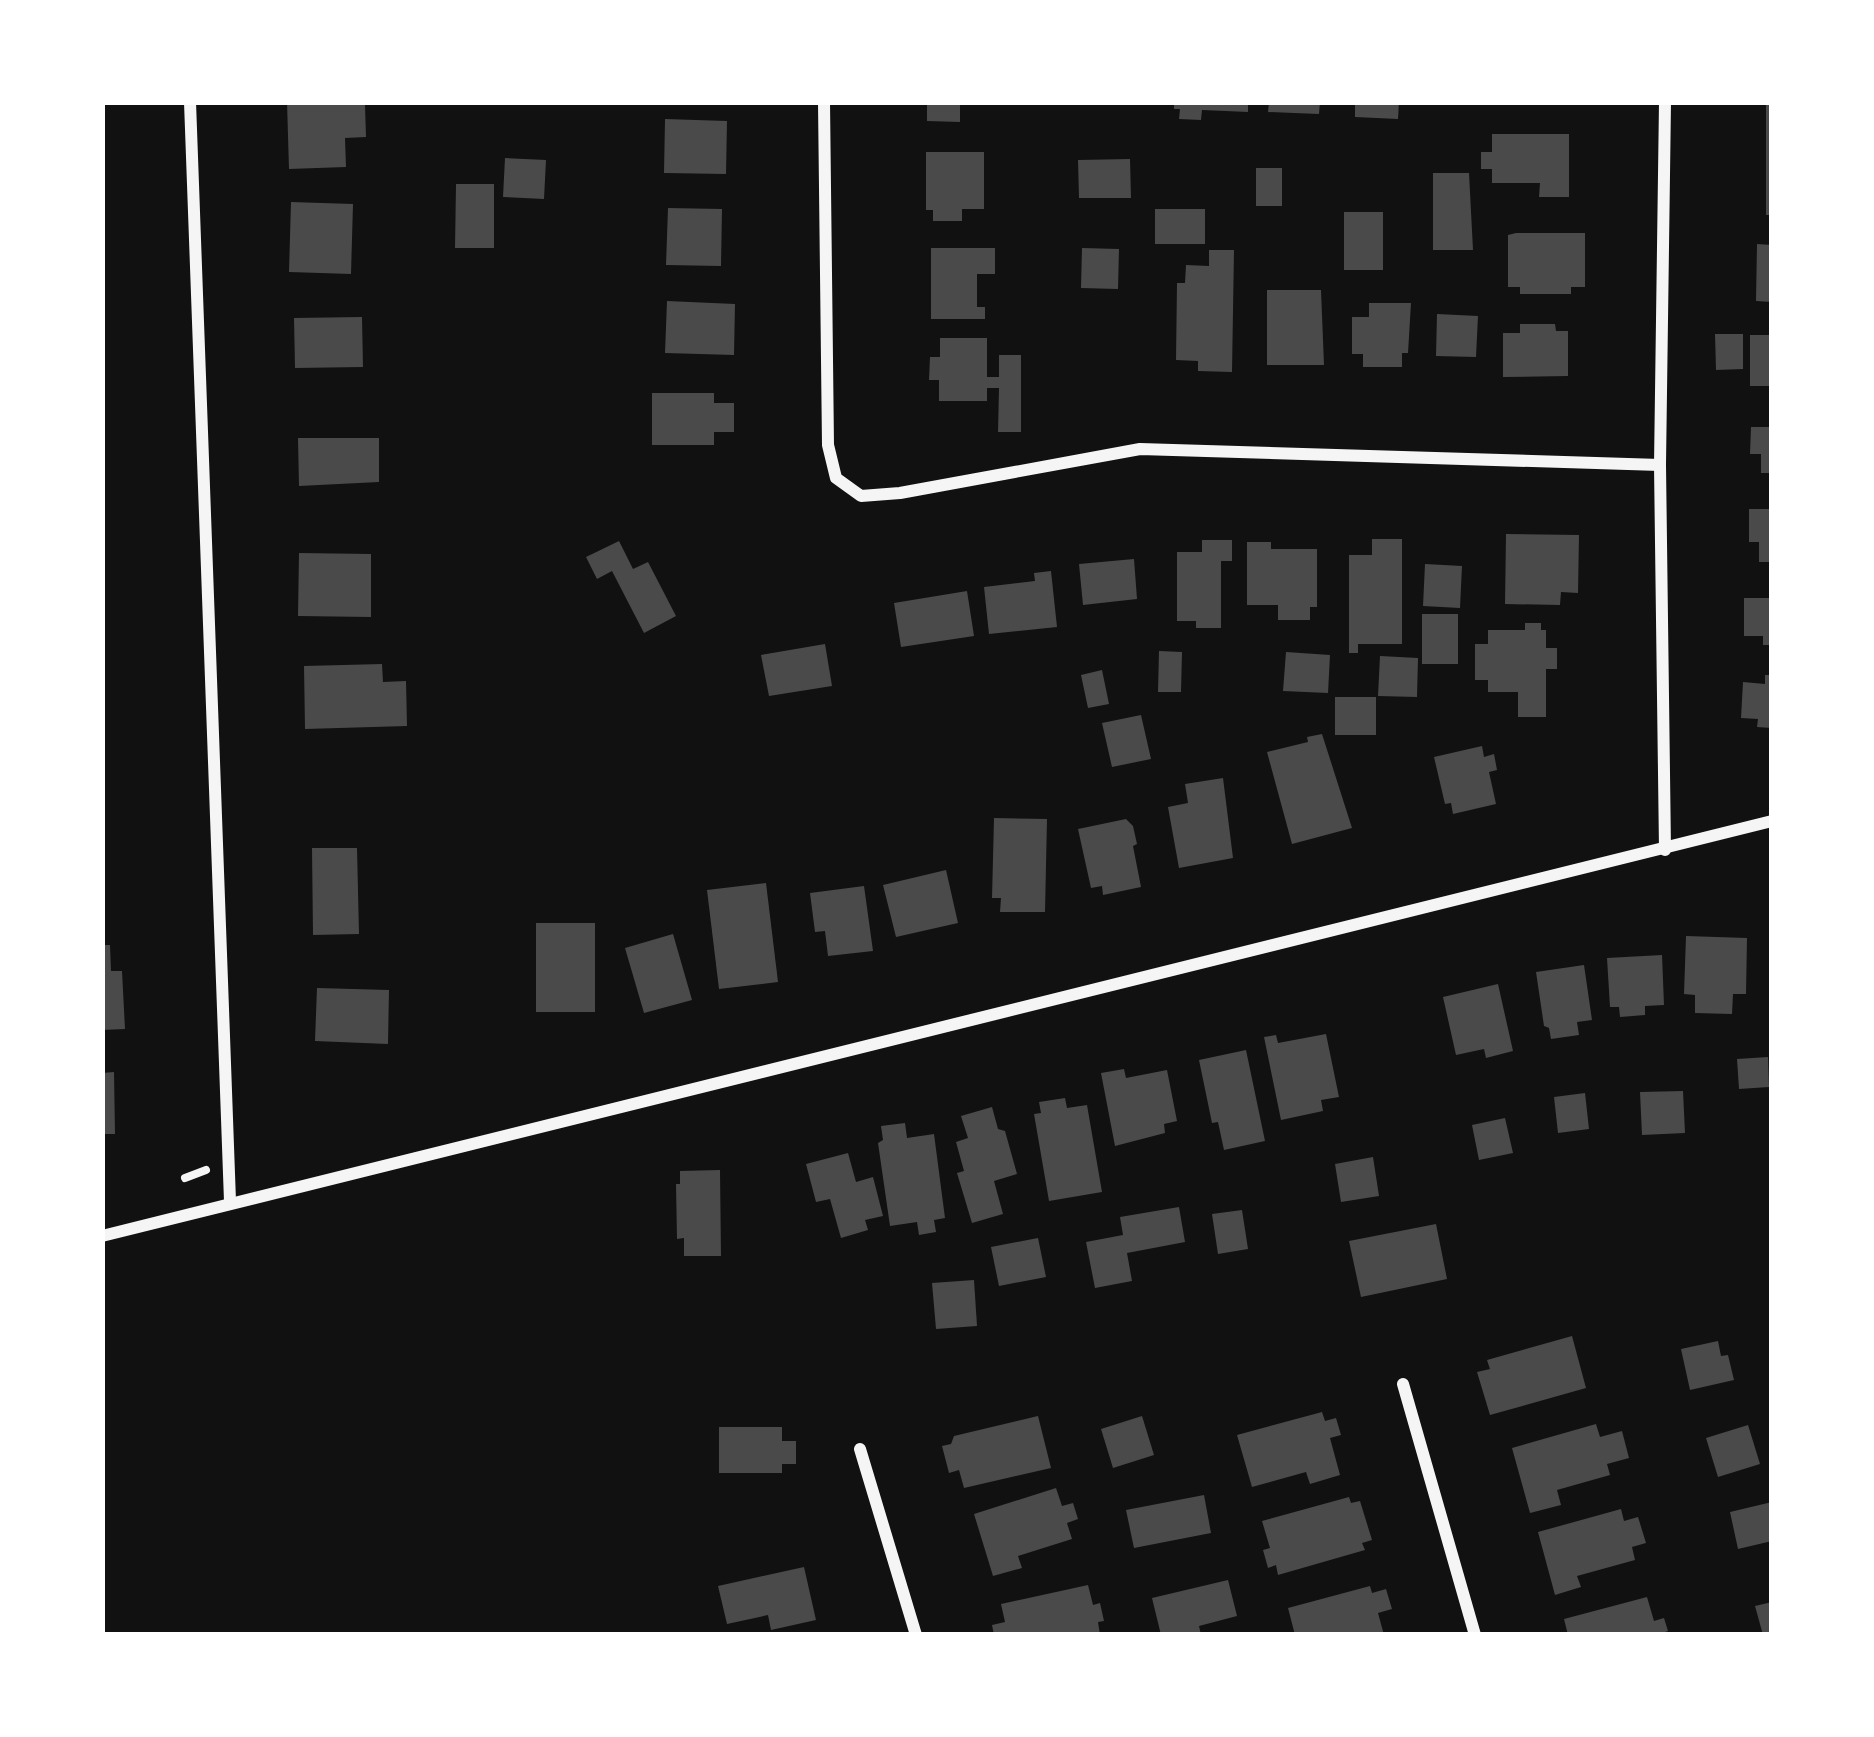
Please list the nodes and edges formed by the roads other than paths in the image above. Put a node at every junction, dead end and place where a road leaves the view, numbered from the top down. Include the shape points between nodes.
1 (190, 102) edge
2 (824, 102) edge
3 (1665, 102) edge
4 (1660, 465) junction
5 (1772, 821) edge
6 (1665, 850) junction
7 (230, 1201) junction
8 (102, 1236) edge
9 (1403, 1384) dead end
10 (860, 1450) dead end
11 (916, 1635) edge
12 (1475, 1635) edge

1 - 7 street
2 - 4 street via 828,445 836,478 861,496 1140,449
3 - 4 street
4 - 6 street
5 - 6 street
6 - 7 street
7 - 8 street
9 - 12 street
10 - 11 street

